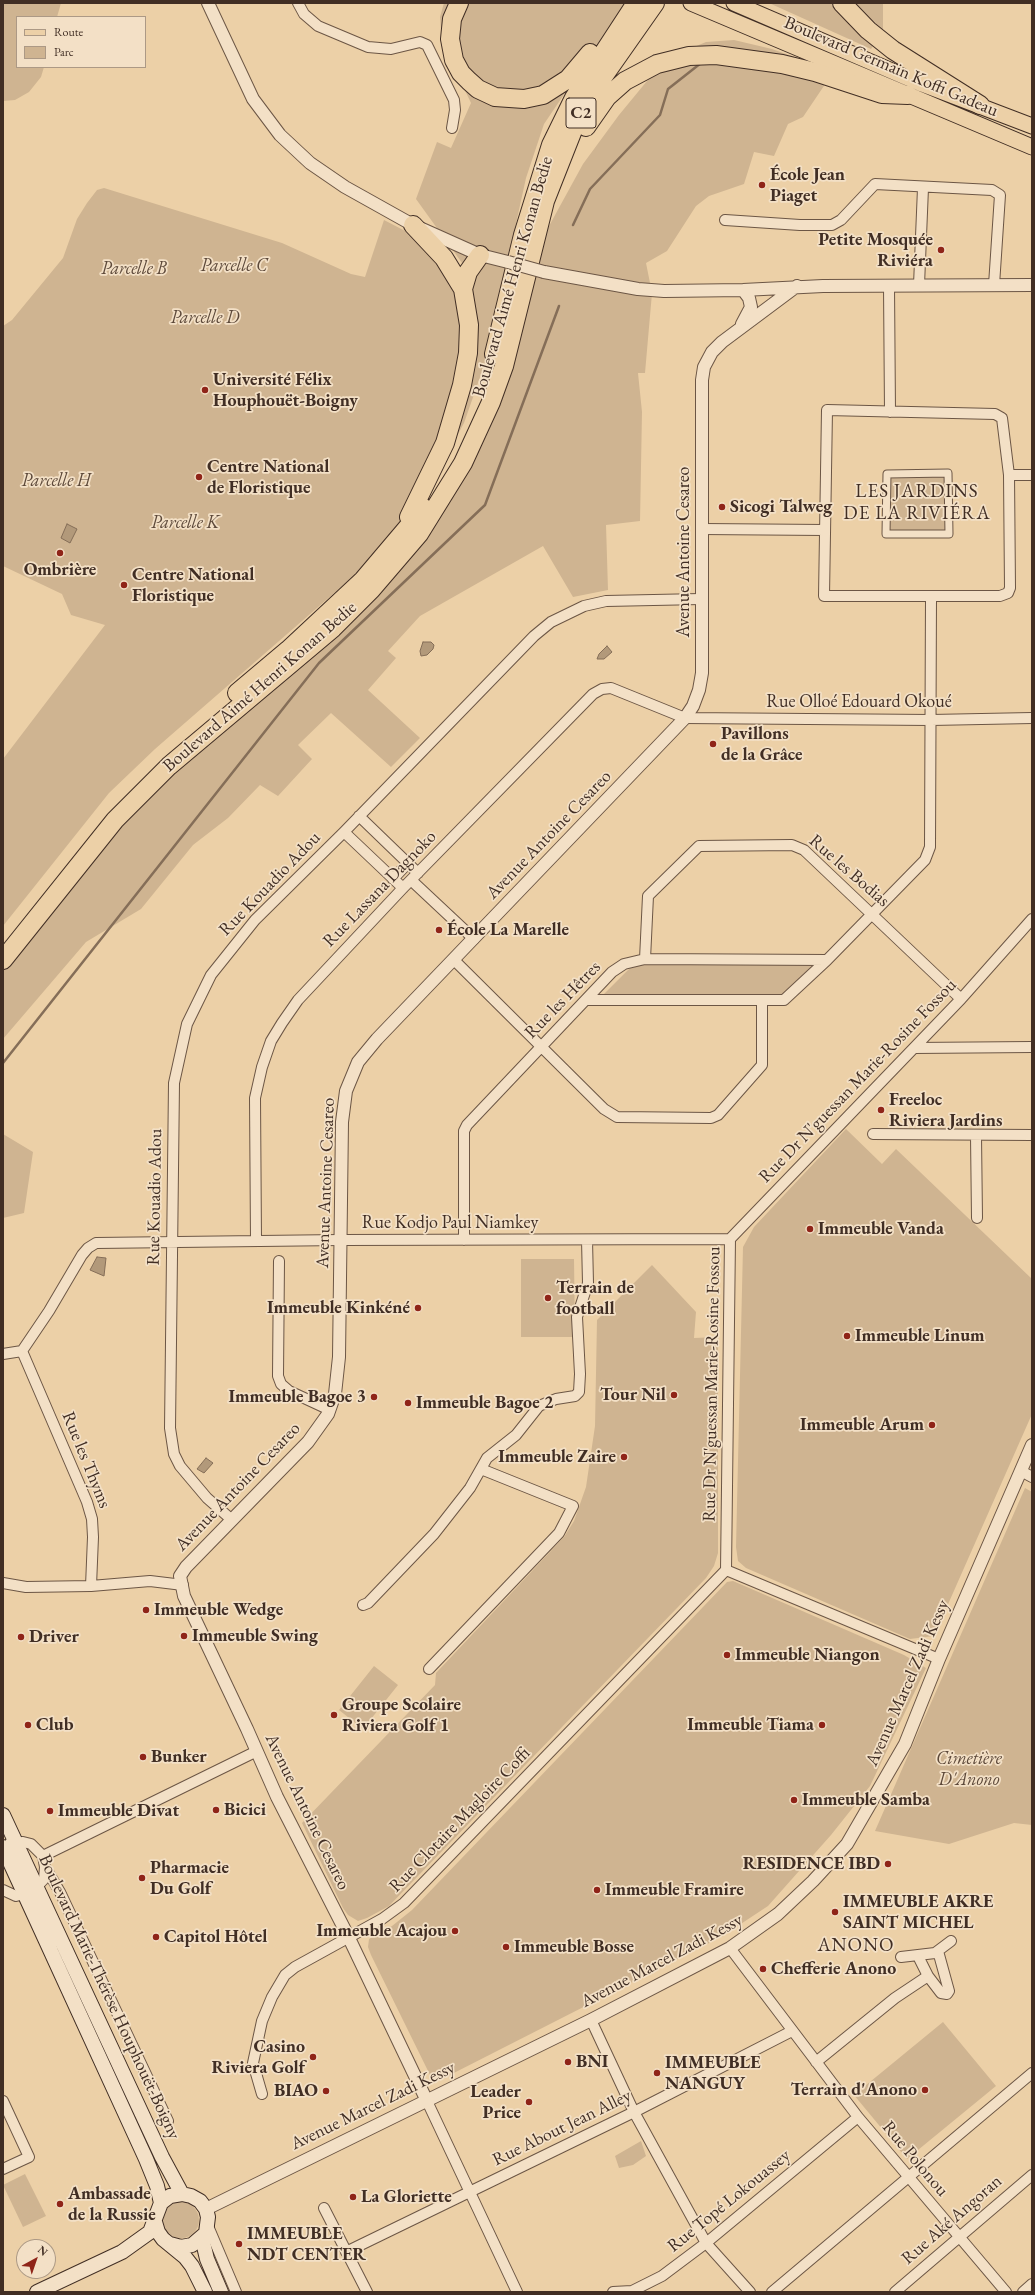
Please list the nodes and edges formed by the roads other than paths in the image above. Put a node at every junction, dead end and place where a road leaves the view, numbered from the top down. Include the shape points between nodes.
1 (208, 3) edge
2 (298, 3) edge
3 (459, 3) edge
4 (656, 3) edge
5 (691, 3) edge
6 (734, 3) edge
7 (842, 3) edge
8 (634, 6) edge
9 (908, 95) junction
10 (980, 105) junction
11 (1032, 126) edge
12 (452, 128) dead end
13 (1032, 147) edge
14 (923, 188) junction
15 (541, 219) junction
16 (725, 220) dead end
17 (413, 225) junction
18 (480, 255) junction
19 (994, 285) junction
20 (1032, 285) edge
21 (797, 286) junction
22 (889, 286) junction
23 (919, 286) junction
24 (463, 289) junction
25 (743, 290) junction
26 (736, 332) junction
27 (890, 412) junction
28 (1009, 475) junction
29 (1032, 475) edge
30 (702, 529) junction
31 (825, 530) junction
32 (930, 534) joint
33 (398, 537) junction
34 (931, 597) junction
35 (701, 599) junction
36 (685, 718) junction
37 (1032, 718) edge
38 (931, 720) junction
39 (359, 816) junction
40 (344, 832) junction
41 (408, 863) junction
42 (414, 876) junction
43 (393, 879) junction
44 (403, 888) junction
45 (872, 914) junction
46 (1032, 919) edge
47 (474, 940) junction
48 (3, 942) edge
49 (645, 959) junction
50 (3, 960) edge
51 (454, 960) junction
52 (827, 960) junction
53 (961, 999) junction
54 (587, 1000) junction
55 (762, 1001) junction
56 (542, 1046) junction
57 (1032, 1047) edge
58 (914, 1048) junction
59 (873, 1134) dead end
60 (1032, 1135) edge
61 (976, 1136) junction
62 (977, 1218) dead end
63 (730, 1239) junction
64 (341, 1240) junction
65 (464, 1240) junction
66 (587, 1240) junction
67 (256, 1241) junction
68 (171, 1242) junction
69 (279, 1261) dead end
70 (22, 1351) junction
71 (3, 1354) edge
72 (330, 1410) junction
73 (1032, 1445) edge
74 (481, 1469) junction
75 (1021, 1471) junction
76 (1032, 1477) edge
77 (232, 1520) junction
78 (726, 1570) junction
79 (3, 1583) edge
80 (183, 1585) junction
81 (92, 1586) junction
82 (363, 1605) dead end
83 (939, 1659) junction
84 (429, 1668) dead end
85 (257, 1751) junction
86 (3, 1815) edge
87 (7, 1845) edge
88 (42, 1856) junction
89 (45, 1867) junction
90 (3, 1890) edge
91 (31, 1892) junction
92 (349, 1938) junction
93 (952, 1941) dead end
94 (730, 1948) junction
95 (938, 1951) junction
96 (918, 1956) junction
97 (901, 1957) dead end
98 (928, 1976) junction
99 (591, 2020) junction
100 (792, 2031) junction
101 (816, 2062) junction
102 (1032, 2073) edge
103 (262, 2094) dead end
104 (426, 2099) junction
105 (3, 2101) edge
106 (634, 2112) junction
107 (858, 2118) junction
108 (168, 2121) dead end
109 (3, 2169) edge
110 (1032, 2175) edge
111 (908, 2176) junction
112 (469, 2192) junction
113 (182, 2194) junction
114 (161, 2203) junction
115 (206, 2208) junction
116 (324, 2208) dead end
117 (155, 2222) junction
118 (205, 2232) junction
119 (958, 2238) junction
120 (166, 2242) junction
121 (706, 2243) junction
122 (122, 2252) junction
123 (346, 2252) junction
124 (1032, 2284) edge
125 (515, 2291) edge
126 (37, 2292) edge
127 (205, 2292) edge
128 (221, 2292) edge
129 (236, 2292) edge
130 (366, 2292) edge
131 (613, 2292) edge
132 (750, 2292) edge
133 (772, 2292) edge
134 (895, 2292) edge
135 (1006, 2292) edge
136 (1023, 2292) edge

1 - 17 street via 253,99 280,135 316,167 345,187
2 - 12 street via 304,14 318,26 368,48 391,49 420,42 427,45 454,100
3 - 8 highway via 452,19 450,39 454,60 461,73 478,89 516,100 543,94 568,79 610,29
4 - 15 highway, Boulevard Aimé Henri Konan Bedie / C2 via 596,87 574,125 551,183
5 - 9 main road, Boulevard Germain Koffi Gadeau
6 - 10 main road, Boulevard Germain Koffi Gadeau via 922,84
7 - 10 highway via 868,30 894,50
8 - 33 highway, Boulevard Aimé Henri Konan Bedie via 574,98 556,132 536,191 480,399 451,461 428,502 418,517
9 - 13 main road, Boulevard Germain Koffi Gadeau
9 - 15 highway via 882,94 815,72 748,59 695,56 657,64 625,81 598,108 573,147
10 - 11 main road, Boulevard Germain Koffi Gadeau
14 - 16 street via 875,184 841,220 832,224 800,225
14 - 19 street via 992,190 1000,195
14 - 23 street
15 - 50 highway, Boulevard Aimé Henri Konan Bedie via 504,366 491,402 463,463 419,534 371,590 333,628 169,766 115,820
17 - 18 street
17 - 24 highway via 444,258
18 - 24 highway via 468,272
18 - 25 street, bridge via 544,272 638,290
19 - 20 street
19 - 23 street
21 - 22 street
21 - 25 street
21 - 26 street, Avenue Antoine Cesareo
22 - 23 street
22 - 27 street
24 - 33 highway via 469,325 468,353 462,385 444,443 420,497
25 - 26 street via 749,298 751,307
26 - 30 street, Avenue Antoine Cesareo via 717,347 704,367
27 - 28 street via 995,414 1002,418 1004,423
27 - 31 street via 827,410
28 - 29 street
28 - 34 street via 1008,593 1000,596
30 - 31 street
30 - 35 street, Avenue Antoine Cesareo
31 - 34 street via 824,596
32 - 32 street via 886,534 887,474 948,473 949,534
33 - 48 highway, Boulevard Aimé Henri Konan Bedie via 363,580 288,650 163,757 112,807
34 - 38 street
35 - 36 street, Avenue Antoine Cesareo via 702,673 693,706
35 - 39 street, Rue Kouadio Adou via 606,601 584,606 551,622 534,636
36 - 38 street, Rue Olloé Edouard Okoué
36 - 42 street, Rue Lassana Dagnoko via 611,688 593,694
36 - 47 street, Avenue Antoine Cesareo
37 - 38 street, Rue Olloé Edouard Okoué
38 - 45 street via 930,847 925,860
39 - 40 street, Rue Kouadio Adou
39 - 41 street
40 - 43 street
40 - 68 street, Rue Kouadio Adou via 254,920 211,975 187,1024 174,1083
41 - 42 street
41 - 43 street
42 - 44 street, Rue Lassana Dagnoko
42 - 47 street
43 - 44 street
44 - 67 street, Rue Lassana Dagnoko via 298,1000 271,1041 255,1098
45 - 49 street, Rue les Bodias via 798,846 705,844 686,856 648,896
45 - 52 street
45 - 53 street, Rue les Bodias
46 - 53 street, Rue Dr N'guessan Marie-Rosine Fossou
47 - 51 street, Avenue Antoine Cesareo
49 - 52 street, Rue les Hêtres
49 - 54 street, Rue les Hêtres via 636,959 612,972
51 - 56 street
51 - 64 street, Avenue Antoine Cesareo via 376,1039 358,1062 352,1075 342,1122
52 - 55 street via 789,997 784,1000
53 - 58 street, Rue Dr N'guessan Marie-Rosine Fossou
54 - 55 street
54 - 56 street, Rue les Hêtres
55 - 56 street via 762,1065 718,1115 711,1118 617,1117 604,1109
56 - 65 street, Rue les Hêtres via 464,1131
57 - 58 street
58 - 63 street, Rue Dr N'guessan Marie-Rosine Fossou
59 - 61 street
60 - 61 street
61 - 62 street
63 - 66 street, Rue Kodjo Paul Niamkey
63 - 78 street, Rue Dr N'guessan Marie-Rosine Fossou
64 - 65 street, Rue Kodjo Paul Niamkey
64 - 67 street, Rue Kodjo Paul Niamkey
64 - 72 street, Avenue Antoine Cesareo via 340,1357
65 - 66 street, Rue Kodjo Paul Niamkey
66 - 74 street via 588,1283 577,1317 579,1392 570,1397 543,1403 516,1435 487,1458
67 - 68 street, Rue Kodjo Paul Niamkey
68 - 70 street, Rue Kodjo Paul Niamkey via 106,1242 96,1243 88,1248
68 - 77 street, Rue Kouadio Adou via 172,1445 180,1466 207,1498
69 - 72 street via 278,1376 281,1384 289,1392
70 - 71 street
70 - 81 street, Rue les Thyms via 87,1502 92,1519
72 - 77 street, Avenue Antoine Cesareo via 308,1442
73 - 75 street, Avenue Marcel Zadi Kessy
74 - 82 street via 452,1512 368,1603
74 - 84 street via 573,1506 559,1533
75 - 76 street
75 - 83 street, Avenue Marcel Zadi Kessy
77 - 80 street, Avenue Antoine Cesareo via 186,1567 180,1576
78 - 83 street
78 - 92 street, Rue Clotaire Magloire Coffi via 404,1903 394,1912
79 - 81 street via 26,1587
80 - 81 street via 150,1582
80 - 85 street, Avenue Antoine Cesareo via 184,1596
83 - 94 street, Avenue Marcel Zadi Kessy via 905,1744 847,1844 778,1914
85 - 88 street
85 - 92 street, Avenue Antoine Cesareo via 284,1811
86 - 87 main road, Boulevard Marie-Thérèse Houphouët-Boigny
87 - 88 street via 31,1844
87 - 91 main road, Boulevard Marie-Thérèse Houphouët-Boigny
88 - 89 street
89 - 91 street via 44,1879
89 - 108 street via 60,1892
90 - 91 street via 16,1896
91 - 113 main road, Boulevard Marie-Thérèse Houphouët-Boigny
91 - 114 main road, Boulevard Marie-Thérèse Houphouët-Boigny via 146,2159
92 - 103 street, Rue Clotaire Magloire Coffi via 295,1967 285,1975 272,1997 262,2021 253,2063
92 - 104 street, Avenue Antoine Cesareo
93 - 95 street
94 - 99 street, Avenue Marcel Zadi Kessy
94 - 100 street, Rue Polonou
95 - 96 street
95 - 98 street via 947,1994 941,1993
96 - 97 street
96 - 98 street
98 - 101 street via 894,1998
99 - 104 street, Avenue Marcel Zadi Kessy
99 - 106 street
100 - 101 street, Rue Polonou
100 - 106 street, Rue About Jean Alley
101 - 107 street, Rue Polonou
102 - 111 street
104 - 112 street
104 - 115 street, Avenue Marcel Zadi Kessy
105 - 109 street via 29,2157
106 - 112 street, Rue About Jean Alley
106 - 121 street
107 - 111 street, Rue Polonou
107 - 121 street, Rue Topé Lokouassey
110 - 119 street, Rue Aké Angoran
111 - 119 street, Rue Polonou
111 - 133 street
112 - 123 street, Rue About Jean Alley
112 - 125 street
113 - 114 main road via 170,2196
113 - 115 main road via 195,2198
114 - 117 main road via 156,2212
115 - 118 main road
116 - 123 street
117 - 120 main road via 158,2232
117 - 122 main road via 146,2235
118 - 120 main road via 192,2245 181,2247
118 - 128 main road via 207,2259
118 - 129 street
119 - 134 street, Rue Aké Angoran
119 - 135 street, Rue Polonou
120 - 122 main road
120 - 127 main road via 185,2256
121 - 131 street, Rue Topé Lokouassey via 662,2276 632,2291
121 - 132 street
122 - 126 main road
123 - 130 street
124 - 136 street

